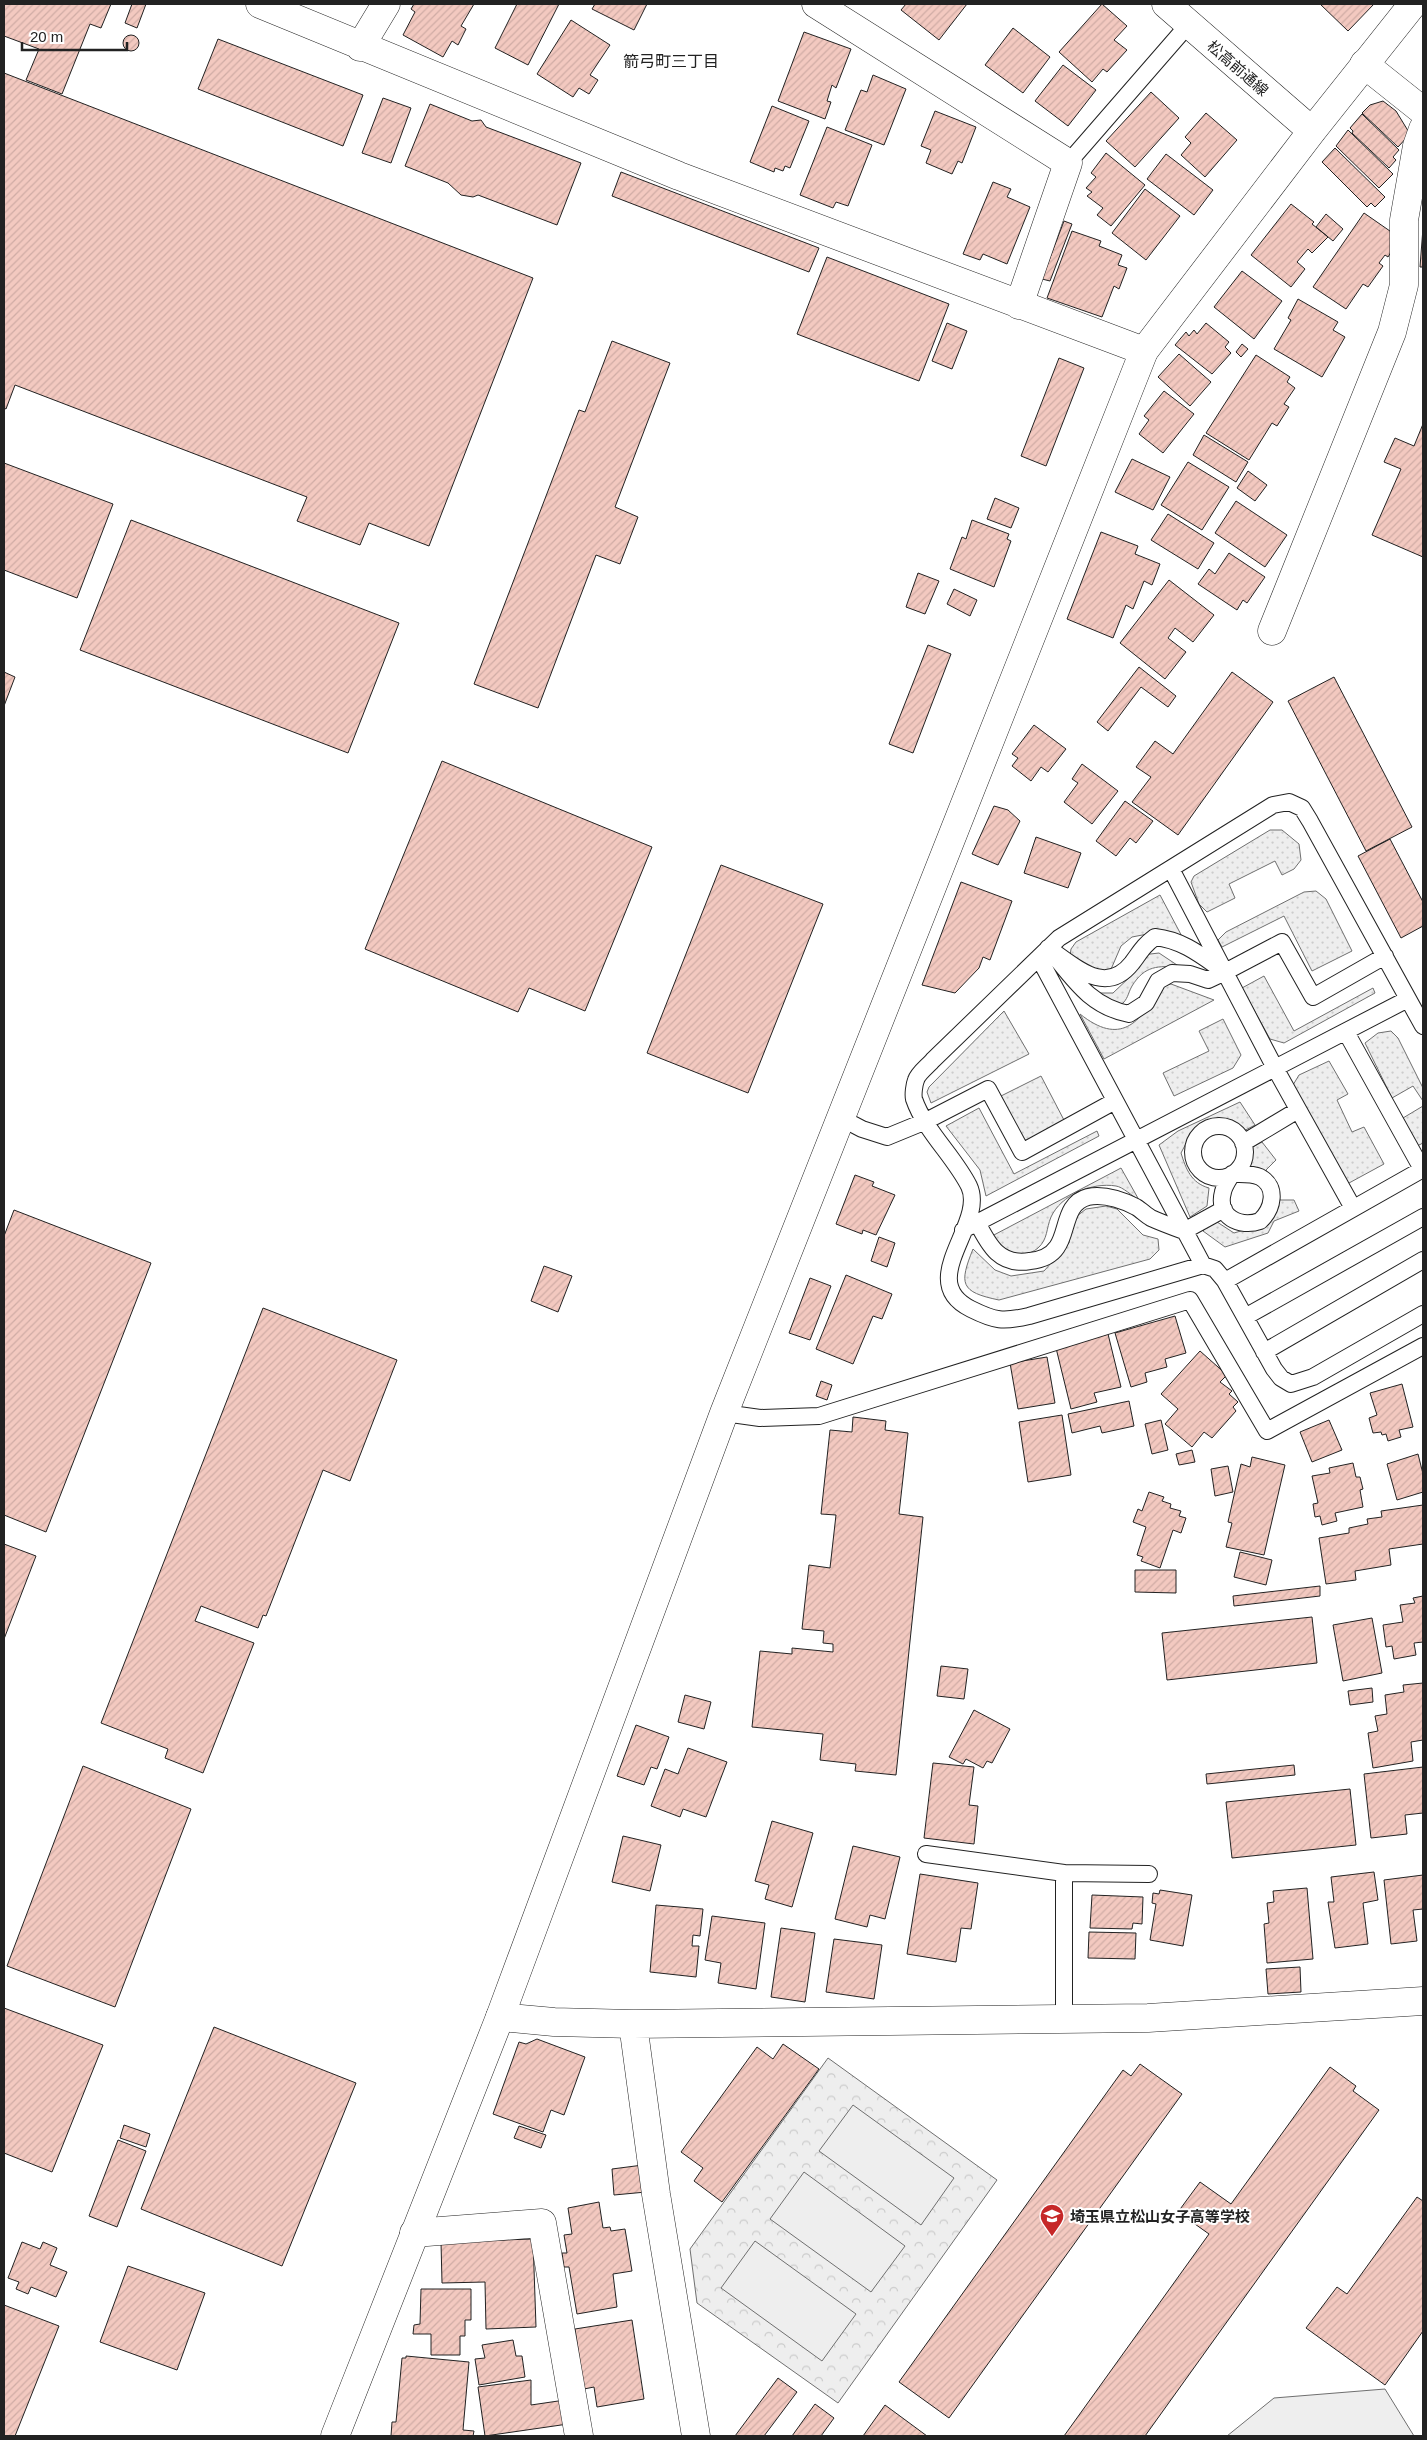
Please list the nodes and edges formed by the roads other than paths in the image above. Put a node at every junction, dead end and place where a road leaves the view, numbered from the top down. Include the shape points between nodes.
1 (260, 4) edge
2 (386, 4) edge
3 (816, 4) edge
4 (1166, 4) edge
5 (1413, 4) edge
6 (1188, 25) junction
7 (360, 47) junction
8 (1364, 64) junction
9 (1423, 111) edge
10 (1423, 129) edge
11 (1312, 131) junction
12 (1068, 163) junction
13 (1019, 305) junction
14 (1144, 351) junction
15 (1272, 631) dead end
16 (1170, 869) junction
17 (1043, 953) junction
18 (1385, 956) junction
19 (1225, 972) junction
20 (1408, 999) junction
21 (1423, 1026) edge
22 (1346, 1032) junction
23 (1275, 1068) junction
24 (1115, 1101) junction
25 (1298, 1110) junction
26 (841, 1118) junction
27 (926, 1121) junction
28 (1136, 1140) junction
29 (1243, 1143) junction
30 (1423, 1169) edge
31 (1232, 1174) junction
32 (1353, 1208) junction
33 (1224, 1209) junction
34 (1423, 1217) edge
35 (970, 1226) junction
36 (1184, 1231) junction
37 (1423, 1260) edge
38 (1203, 1265) junction
39 (1225, 1280) junction
40 (1423, 1314) edge
41 (1244, 1317) junction
42 (1423, 1346) edge
43 (1264, 1352) junction
44 (724, 1413) junction
45 (926, 1854) dead end
46 (1064, 1873) junction
47 (1149, 1874) dead end
48 (1423, 2001) edge
49 (500, 2016) junction
50 (1064, 2019) junction
51 (634, 2024) junction
52 (414, 2233) junction
53 (335, 2436) edge
54 (579, 2436) edge
55 (696, 2436) edge

1 - 7 street
2 - 7 street
3 - 12 street
4 - 6 street, 松高前通線
5 - 8 street
6 - 11 street, 松高前通線
6 - 12 lane
7 - 13 street via 679,176
8 - 9 street
8 - 11 street
10 - 15 street via 1404,220 1404,285 1392,332
11 - 14 street
12 - 13 street
13 - 14 street
14 - 26 street
16 - 17 lane via 1059,938
16 - 18 lane via 1273,805 1288,802 1302,808
16 - 19 lane
17 - 19 lane via 1100,979 1117,977 1132,963 1141,947 1155,937 1172,939
17 - 19 lane via 1094,1001 1129,1014 1146,1003 1158,981 1172,973 1208,980
17 - 24 lane
17 - 27 lane via 916,1079 913,1098
18 - 19 lane via 1313,997 1282,942
18 - 20 lane
19 - 23 lane
20 - 21 lane
20 - 22 lane
22 - 23 lane
22 - 30 lane
23 - 25 lane
23 - 28 lane
24 - 27 lane via 1022,1152 988,1089
24 - 28 lane
25 - 29 lane
25 - 32 lane
26 - 27 lane via 888,1137
26 - 44 street
27 - 35 lane via 969,1187 973,1202
28 - 35 lane
28 - 36 lane
29 - 31 lane via 1243,1161
29 - 31 lane via 1231,1129 1214,1126 1198,1136 1194,1144 1195,1162 1206,1174 1223,1177
30 - 32 lane
31 - 33 lane via 1223,1192
31 - 33 lane via 1251,1174 1266,1182 1272,1199 1271,1207 1260,1221 1252,1224 1234,1222
32 - 39 lane
33 - 36 lane
34 - 41 lane
35 - 36 lane via 1000,1256 1019,1263 1041,1260 1057,1247 1073,1207 1087,1197 1121,1200 1149,1217
35 - 38 lane via 948,1278 954,1295 967,1307 1006,1322
36 - 38 lane
37 - 43 lane
38 - 39 lane via 1215,1269
39 - 41 lane
40 - 43 lane via 1301,1382 1291,1384 1281,1378
41 - 43 lane
42 - 44 lane via 1267,1431 1190,1300 819,1416 760,1418
44 - 49 street
45 - 46 lane
46 - 47 lane
46 - 50 lane
48 - 50 street via 1148,2018
49 - 51 street via 554,2022
49 - 52 street
50 - 51 street
51 - 55 street via 656,2194
52 - 53 street
52 - 54 street via 542,2223

